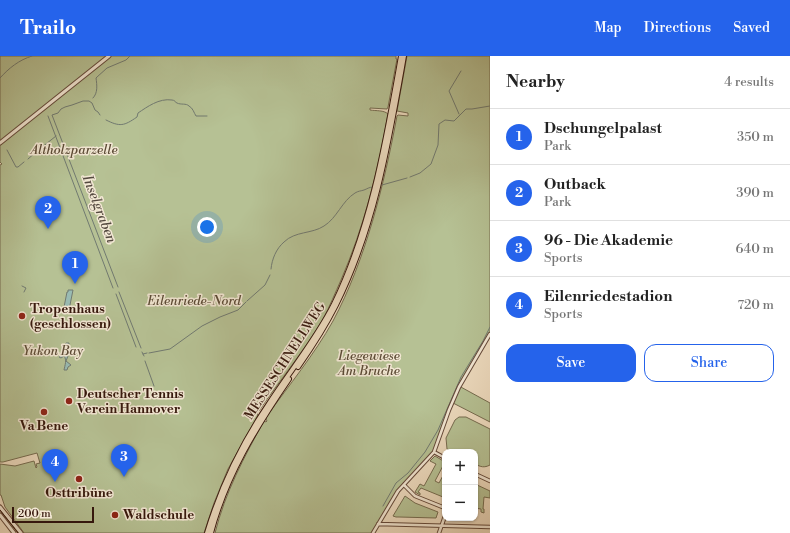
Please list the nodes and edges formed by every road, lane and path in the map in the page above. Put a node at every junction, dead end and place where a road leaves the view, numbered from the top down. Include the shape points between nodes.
1 (109, 56) edge
2 (400, 56) edge
3 (404, 56) edge
4 (0, 143) edge
5 (490, 334) edge
6 (434, 452) junction
7 (442, 456) edge
8 (478, 475) edge
9 (490, 481) edge
10 (404, 485) junction
11 (0, 507) edge
12 (442, 507) edge
13 (0, 515) edge
14 (443, 521) edge
15 (378, 524) junction
16 (441, 526) junction
17 (490, 528) edge
18 (14, 533) edge
19 (21, 533) edge
20 (207, 533) edge
21 (212, 533) edge
22 (372, 533) edge
23 (439, 533) edge

1 - 4 street
2 - 20 highway, MESSESCHNELLWEG via 379,171 351,265 317,334 245,442 224,485
3 - 21 highway, MESSESCHNELLWEG via 380,179 354,266 316,341 270,406 238,462 216,515
5 - 6 street via 459,387
6 - 7 street
6 - 10 street
8 - 9 street
10 - 12 street via 415,496
10 - 15 street
11 - 19 street
13 - 18 street
14 - 16 street
15 - 16 street
15 - 22 street
16 - 17 street
16 - 23 street

